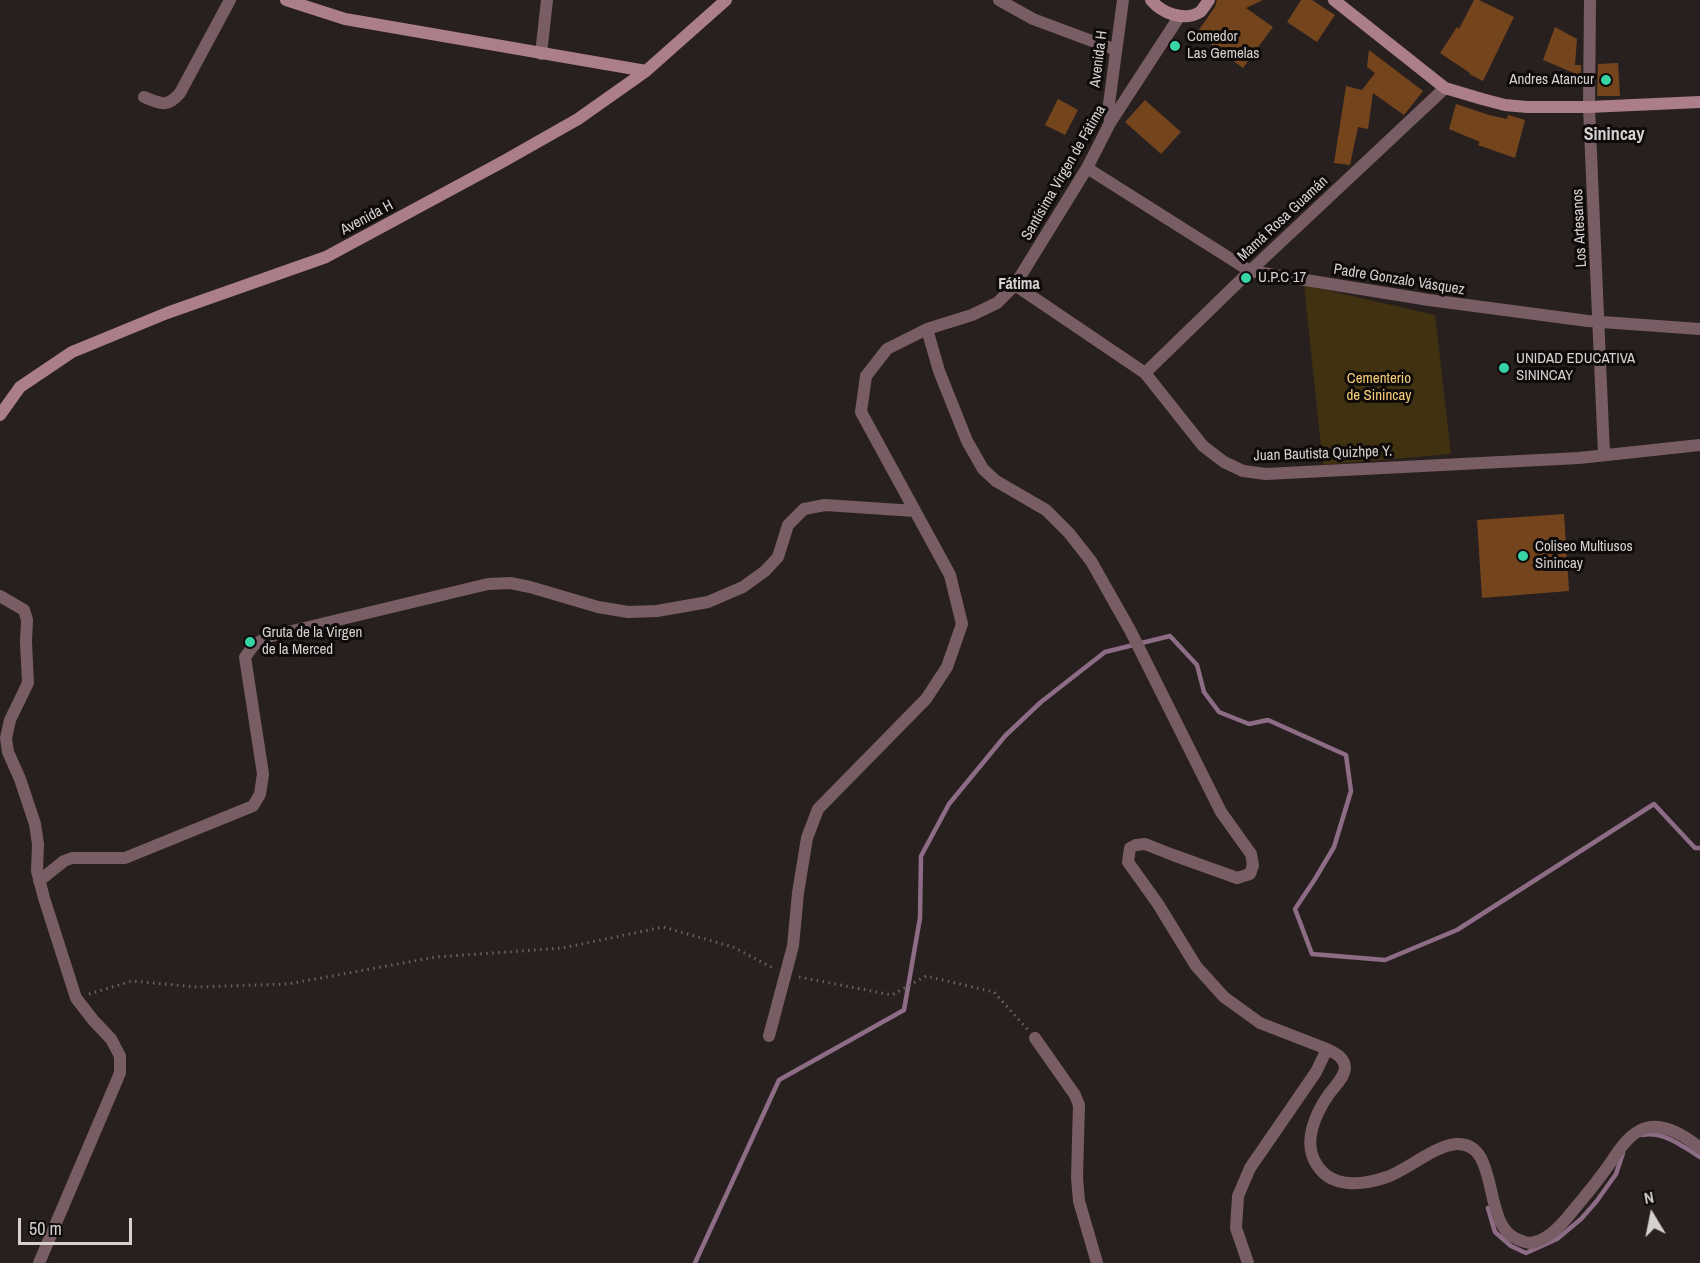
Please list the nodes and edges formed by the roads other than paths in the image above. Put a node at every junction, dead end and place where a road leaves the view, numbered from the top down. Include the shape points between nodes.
1 (230, 0) edge
2 (286, 0) edge
3 (547, 0) edge
4 (726, 0) edge
5 (999, 0) edge
6 (1123, 0) edge
7 (1151, 0) edge
8 (1209, 0) edge
9 (1334, 0) edge
10 (1590, 0) edge
11 (1179, 17) junction
12 (1116, 50) junction
13 (541, 54) junction
14 (646, 71) junction
15 (1445, 88) junction
16 (144, 97) dead end
17 (1700, 102) edge
18 (1589, 107) junction
19 (1110, 123) junction
20 (1087, 168) junction
21 (1250, 271) junction
22 (1015, 285) junction
23 (1600, 321) junction
24 (927, 328) junction
25 (1700, 329) edge
26 (1144, 373) junction
27 (0, 416) edge
28 (1700, 445) edge
29 (1604, 454) junction
30 (915, 512) junction
31 (0, 596) edge
32 (39, 881) junction
33 (769, 1036) dead end
34 (1035, 1038) road end
35 (1327, 1049) junction
36 (1700, 1148) edge
37 (39, 1263) edge
38 (1097, 1263) edge
39 (1248, 1263) edge

1 - 16 street via 174,101 166,104
2 - 13 street via 345,19
3 - 13 street
4 - 14 street, Avenida H
5 - 12 street via 1033,19
6 - 12 street, Avenida H
7 - 11 street via 1157,8
8 - 11 street via 1201,11
9 - 15 street
10 - 18 street, Los Artesanos
11 - 19 street, Santísima Virgen de Fátima
12 - 19 street, Avenida H
13 - 14 street
14 - 27 street, Avenida H via 578,119 326,257 167,313 72,352 20,387
15 - 18 street via 1505,105
15 - 21 street, Mamá Rosa Guamán
17 - 18 street
18 - 23 street, Los Artesanos
19 - 20 street, Santísima Virgen de Fátima
20 - 21 street, Padre Gonzalo Vásquez
20 - 22 street, Santísima Virgen de Fátima
21 - 23 street, Padre Gonzalo Vásquez via 1430,300
21 - 26 street, Mamá Rosa Guamán
22 - 24 street, Santísima Virgen de Fátima via 997,303
22 - 26 street, Juan Bautista Quizhpe Y.
23 - 25 street, Padre Gonzalo Vásquez
23 - 29 street, Los Artesanos
24 - 30 street, Santísima Virgen de Fátima via 887,349 866,376 861,412
24 - 35 street via 939,371 967,441 983,469 1046,510 1091,561 1221,812 1251,854 1253,865 1250,874 1237,878 1145,844 1130,848 1128,862 1196,966 1224,997 1260,1023
26 - 29 street, Juan Bautista Quizhpe Y. via 1203,446 1243,471 1266,474
28 - 29 street, Juan Bautista Quizhpe Y.
30 - 32 street via 825,505 804,508 788,525 778,557 765,571 743,587 708,602 628,612 530,587 488,584 267,637 245,657 263,774 260,794 253,806 125,858 72,858
30 - 33 street, Santísima Virgen de Fátima via 950,574 962,624 947,667 926,699 818,809 807,838 787,975
31 - 32 street via 24,610 27,620 28,683 6,738 34,824
32 - 37 street via 76,998 120,1056 120,1072
34 - 38 street via 1079,1105 1079,1201
35 - 36 street via 1340,1056 1345,1066 1344,1075 1318,1111 1313,1126 1310,1146 1324,1175 1347,1184 1388,1177 1425,1156 1455,1144 1465,1145 1477,1152 1484,1164 1503,1229 1527,1243 1544,1240 1554,1232 1638,1131 1649,1127 1676,1131
35 - 39 street via 1316,1072 1250,1167 1238,1196 1236,1228

